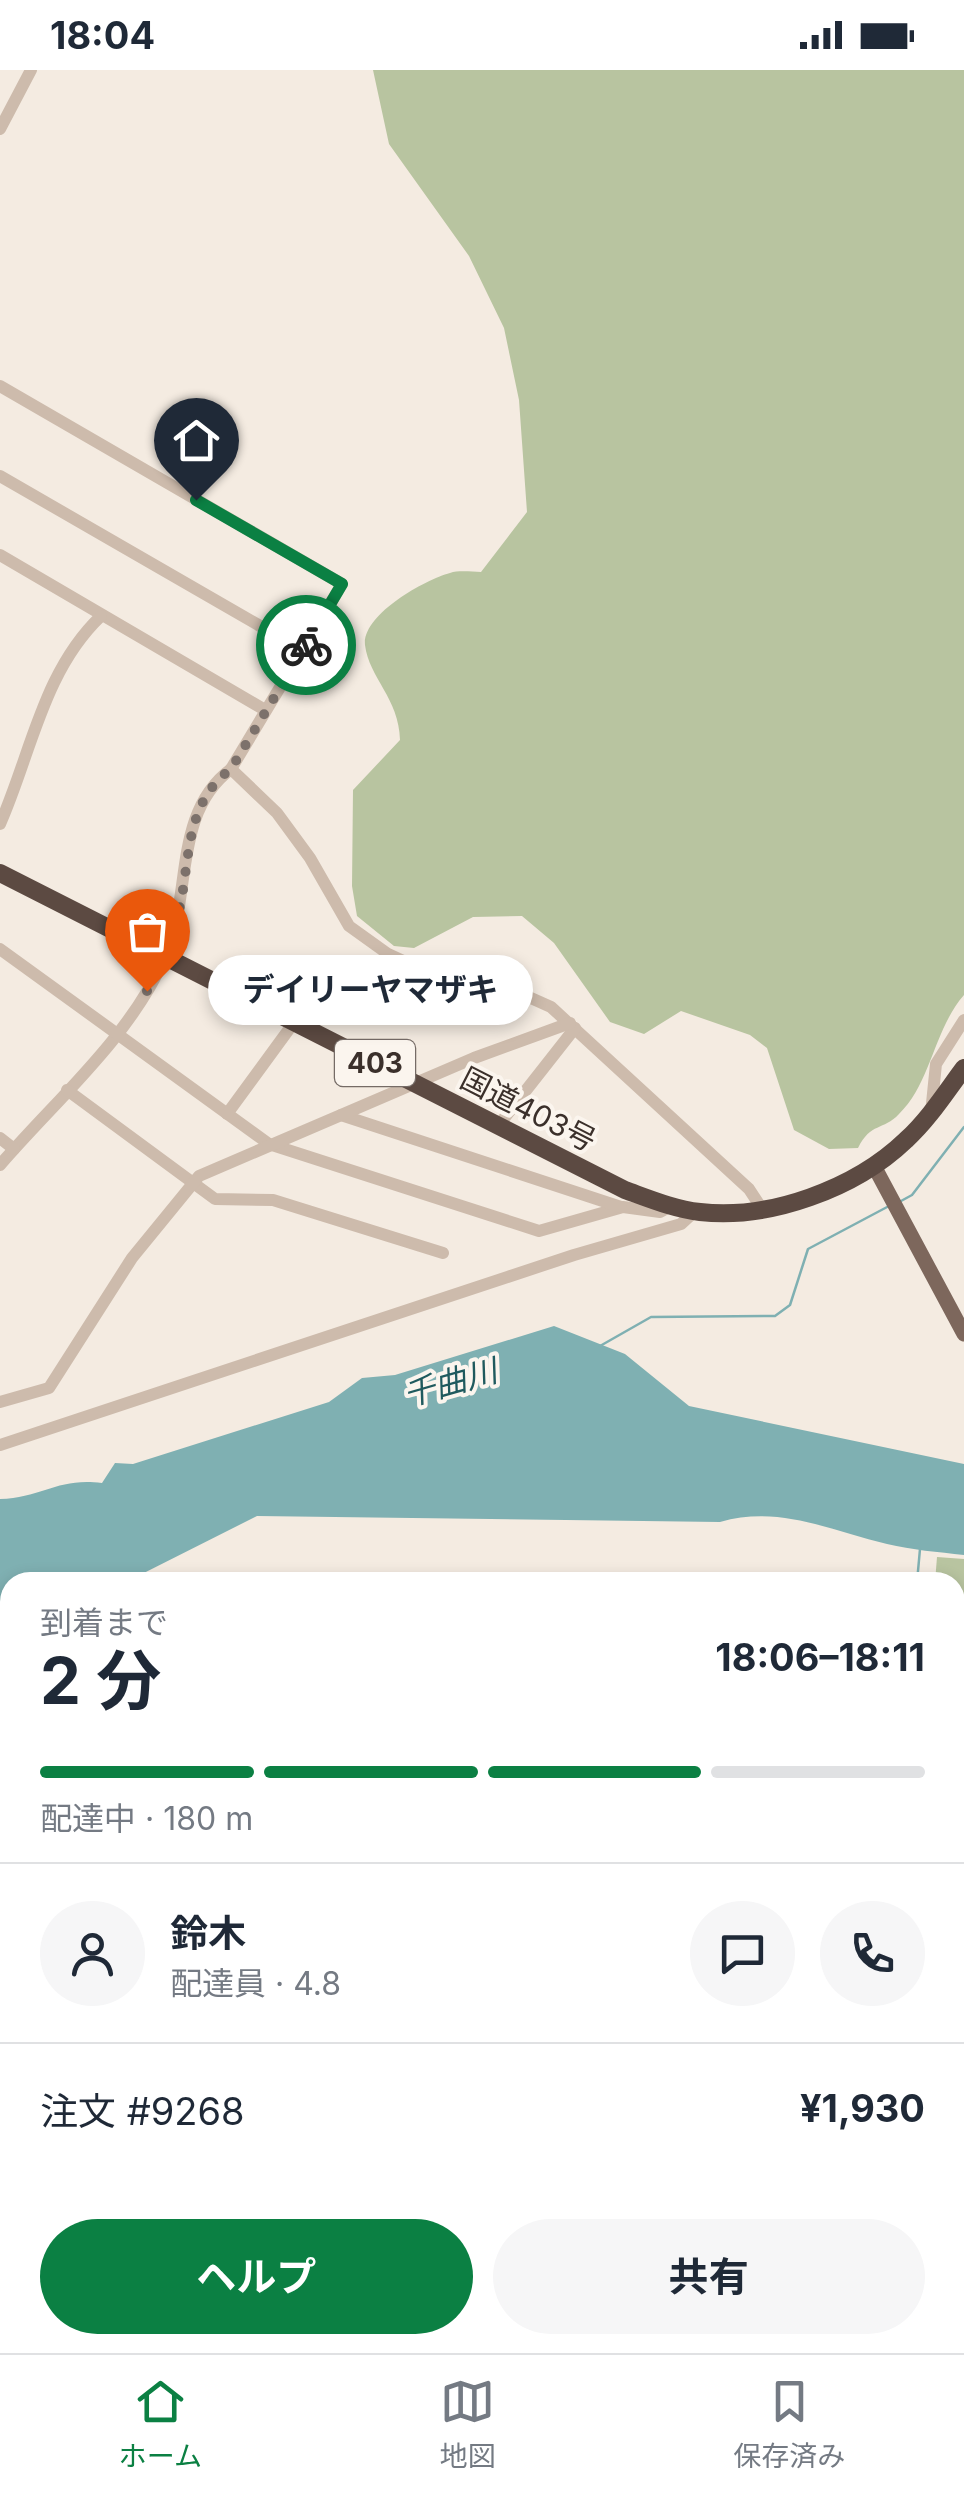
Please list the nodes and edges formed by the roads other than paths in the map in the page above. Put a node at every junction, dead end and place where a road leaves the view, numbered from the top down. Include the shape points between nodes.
1 (31, 70) edge
2 (0, 129) edge
3 (0, 386) edge
4 (6, 480) edge
5 (0, 554) edge
6 (101, 616) junction
7 (300, 649) junction
8 (265, 710) junction
9 (231, 769) junction
10 (0, 824) edge
11 (0, 873) edge
12 (0, 949) edge
13 (166, 957) junction
14 (295, 1020) junction
15 (964, 1020) edge
16 (573, 1026) junction
17 (117, 1035) junction
18 (964, 1068) edge
19 (414, 1083) junction
20 (68, 1090) junction
21 (931, 1113) junction
22 (227, 1114) junction
23 (341, 1115) junction
24 (498, 1126) junction
25 (0, 1138) edge
26 (269, 1144) junction
27 (14, 1148) junction
28 (0, 1165) edge
29 (877, 1172) junction
30 (191, 1183) junction
31 (750, 1192) junction
32 (671, 1206) junction
33 (623, 1208) junction
34 (762, 1209) junction
35 (694, 1212) junction
36 (734, 1214) junction
37 (444, 1253) dead end
38 (964, 1334) edge
39 (0, 1402) edge
40 (0, 1445) edge

1 - 2 street
3 - 7 street via 342,584
4 - 7 street
5 - 6 street
6 - 8 street
6 - 10 street via 55,682
7 - 8 street
8 - 9 street
9 - 13 street via 214,782 189,833
9 - 16 street via 310,858 349,926 414,966 530,995
11 - 13 highway, 国道403号 / 403
12 - 17 street
13 - 14 highway, 国道403号 / 403
13 - 17 street
14 - 19 highway, 国道403号 / 403
14 - 22 street
15 - 21 street via 936,1064
16 - 19 street
16 - 24 street
16 - 31 street
17 - 20 street
17 - 22 street
18 - 21 highway, 国道403号 / 403
19 - 23 street
19 - 24 highway, 国道403号 / 403
20 - 27 street
20 - 30 street
21 - 29 highway, 国道403号 / 403
22 - 26 street
23 - 26 street
23 - 33 street
24 - 32 highway, 国道403号 / 403
25 - 27 street
26 - 30 street
26 - 33 street via 539,1231
27 - 28 street
29 - 34 highway, 国道403号 / 403
29 - 38 main road
30 - 37 street via 214,1198 273,1200
30 - 39 street via 132,1258 49,1388
31 - 34 street
31 - 36 street
32 - 33 street via 660,1212
32 - 35 highway, 国道403号 / 403
34 - 36 highway, 国道403号 / 403
35 - 36 highway, 国道403号 / 403
35 - 40 street via 681,1224

